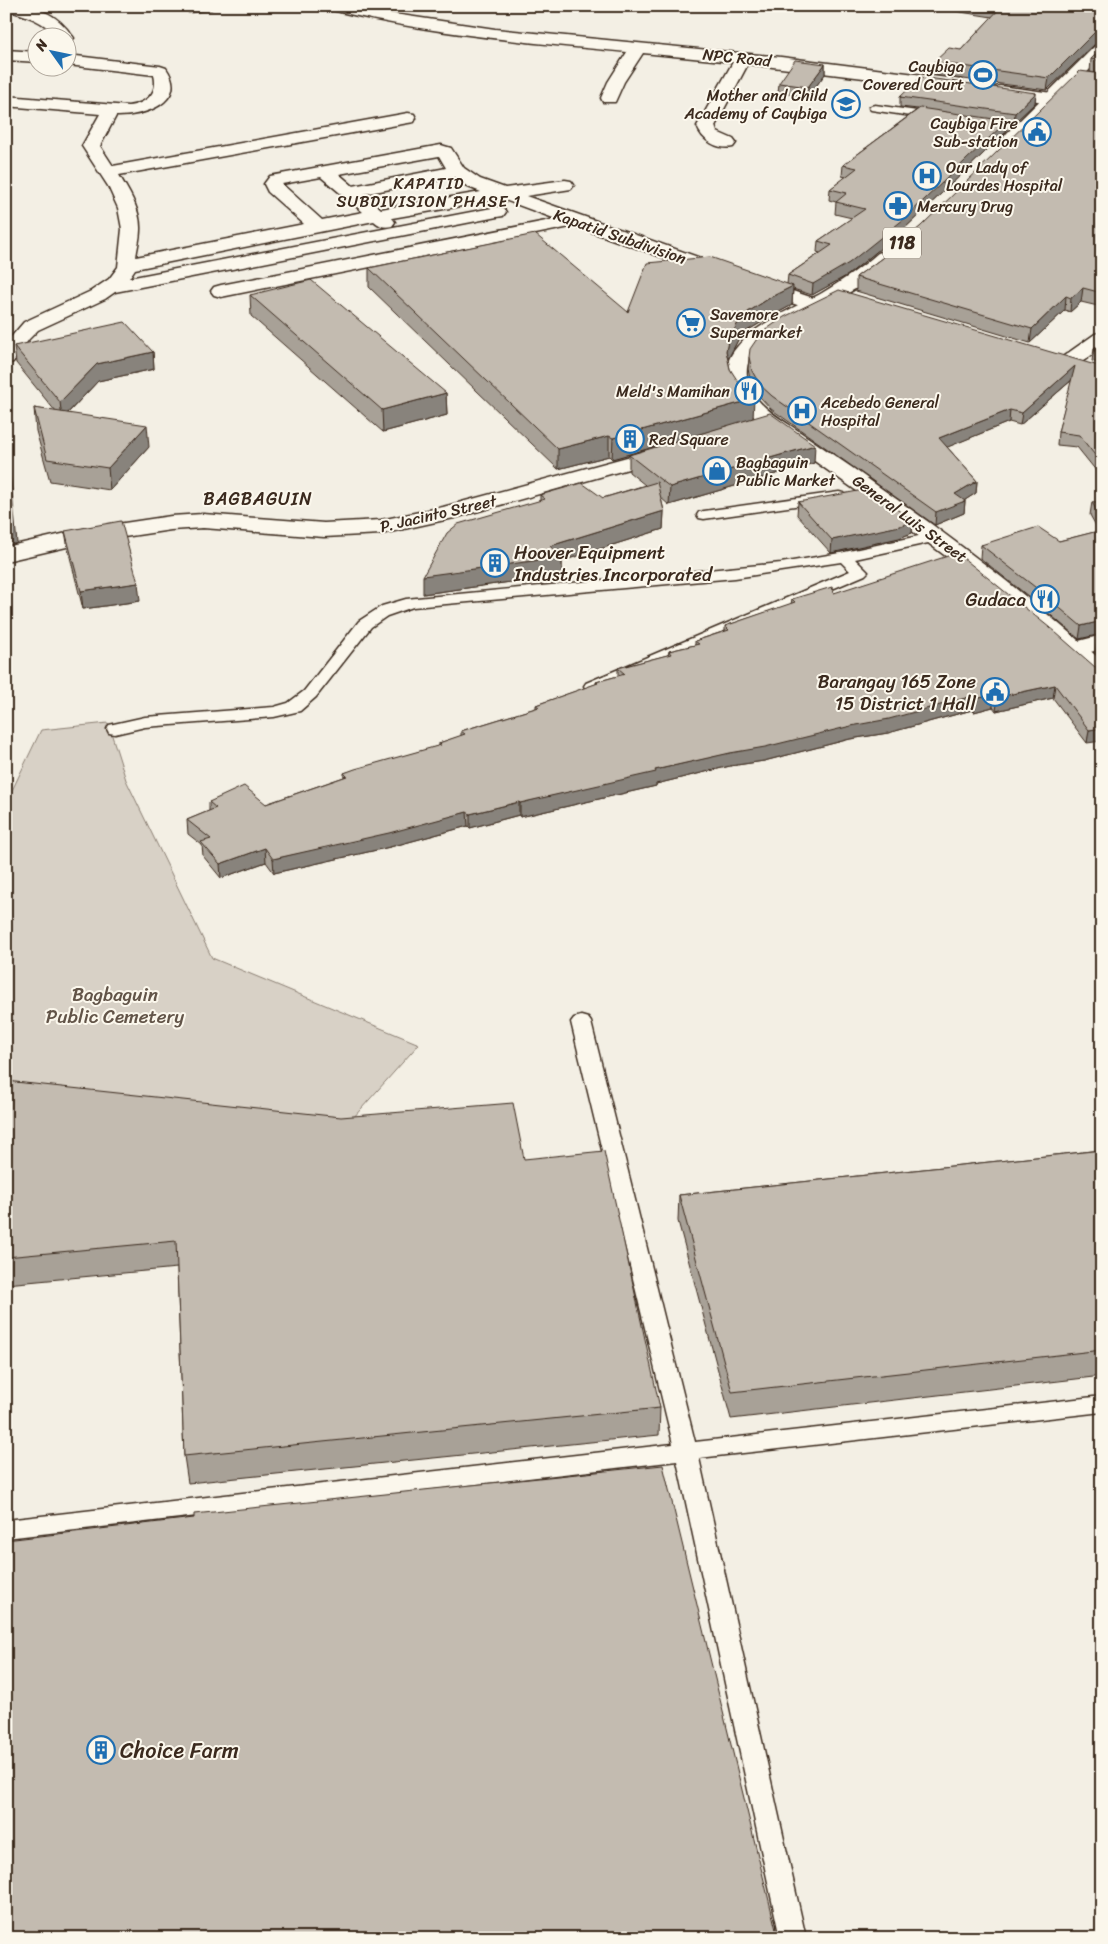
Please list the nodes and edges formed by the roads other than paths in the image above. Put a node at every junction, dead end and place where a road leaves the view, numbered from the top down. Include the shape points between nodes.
1 (11, 6) edge
2 (211, 6) edge
3 (334, 6) edge
4 (430, 6) edge
5 (193, 10) dead end
6 (57, 28) edge
7 (449, 28) junction
8 (638, 48) junction
9 (1102, 48) edge
10 (6, 55) edge
11 (28, 56) edge
12 (743, 58) junction
13 (78, 61) edge
14 (1072, 77) junction
15 (1092, 79) edge
16 (609, 98) dead end
17 (1052, 98) junction
18 (6, 100) edge
19 (875, 108) dead end
20 (111, 110) junction
21 (408, 118) dead end
22 (953, 119) edge
23 (1001, 126) edge
24 (1021, 129) junction
25 (728, 144) dead end
26 (1001, 149) edge
27 (456, 171) junction
28 (107, 172) junction
29 (326, 172) junction
30 (565, 185) dead end
31 (349, 192) junction
32 (497, 193) junction
33 (532, 205) junction
34 (377, 214) junction
35 (573, 220) junction
36 (318, 226) junction
37 (398, 232) junction
38 (899, 246) edge
39 (420, 250) junction
40 (127, 265) junction
41 (108, 288) junction
42 (221, 292) dead end
43 (836, 293) junction
44 (855, 299) edge
45 (815, 305) junction
46 (1102, 338) edge
47 (6, 358) edge
48 (1093, 370) edge
49 (772, 422) junction
50 (744, 430) edge
51 (687, 446) edge
52 (873, 491) junction
53 (704, 515) dead end
54 (937, 537) junction
55 (6, 554) edge
56 (844, 557) junction
57 (1102, 642) edge
58 (1075, 649) junction
59 (1102, 674) edge
60 (575, 693) edge
61 (115, 729) dead end
62 (580, 1022) dead end
63 (1102, 1404) edge
64 (686, 1452) junction
65 (6, 1529) edge
66 (793, 1938) edge

1 - 6 street via 35,12
2 - 5 lane
3 - 7 street, NPC Road
4 - 7 street
7 - 8 street, NPC Road
8 - 12 street, NPC Road
8 - 16 street
9 - 14 street
10 - 11 street
12 - 17 street, NPC Road
12 - 25 street via 706,126 711,136
13 - 20 street via 160,71 165,78 162,94 150,104 141,109
14 - 15 street
14 - 17 street
17 - 24 street
18 - 20 street
19 - 22 lane
20 - 28 street via 91,146
21 - 28 street
23 - 24 lane
24 - 26 street
27 - 29 street, Kapatid Subdivision via 445,152 437,150
27 - 31 street
27 - 32 street, Kapatid Subdivision via 469,181
28 - 40 street via 129,211 131,229
29 - 31 street
29 - 36 street via 276,180 273,184
30 - 32 street
31 - 34 street
32 - 33 street, Kapatid Subdivision
32 - 34 street
33 - 35 street, Kapatid Subdivision
33 - 37 street
34 - 36 street
34 - 37 street
35 - 39 street
35 - 45 street, Kapatid Subdivision
36 - 40 street
37 - 39 street
37 - 41 street
38 - 43 street, General Luis Street / 118
39 - 42 street
40 - 41 street via 123,275
41 - 47 street via 31,326
43 - 44 street
43 - 45 street, General Luis Street / 118
45 - 49 street, General Luis Street / 118 via 758,336 744,349 738,362 737,384 743,395
46 - 48 street via 1058,359
49 - 50 street
49 - 52 street, General Luis Street / 118
51 - 55 street, P. Jacinto Street via 510,496 381,527 324,530 179,522 84,536
52 - 53 lane
52 - 54 street, General Luis Street / 118
54 - 56 lane
54 - 58 street, General Luis Street / 118
56 - 60 lane via 860,572
56 - 61 lane via 683,579 413,602 383,610 365,624 310,694 294,707 274,712 146,722
57 - 58 street
58 - 59 street, General Luis Street / 118
62 - 64 lane
63 - 64 lane
64 - 65 lane
64 - 66 lane

